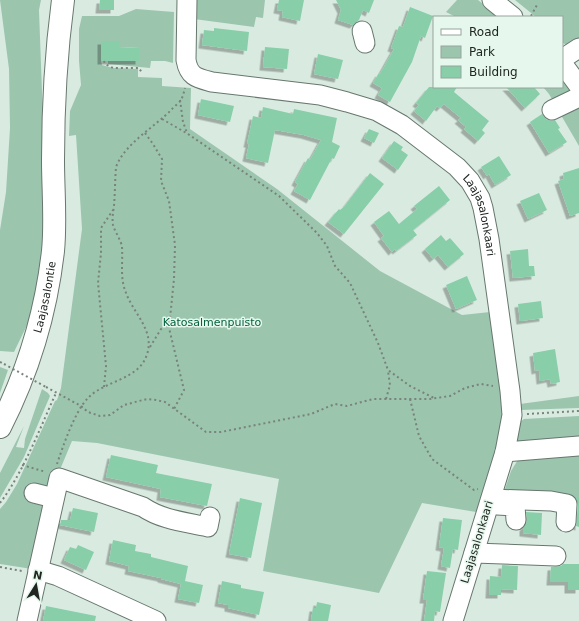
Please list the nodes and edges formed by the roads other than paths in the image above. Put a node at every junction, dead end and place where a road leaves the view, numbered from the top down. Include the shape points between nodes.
1 (48, 0) edge
2 (63, 0) edge
3 (187, 0) edge
4 (492, 0) edge
5 (520, 16) edge
6 (579, 48) edge
7 (563, 58) edge
8 (563, 64) edge
9 (579, 86) edge
10 (579, 97) edge
11 (552, 110) dead end
12 (53, 160) junction
13 (0, 427) edge
14 (579, 446) edge
15 (505, 452) junction
16 (34, 493) dead end
17 (492, 496) junction
18 (54, 498) junction
19 (210, 517) dead end
20 (516, 520) dead end
21 (566, 522) dead end
22 (474, 553) junction
23 (556, 556) dead end
24 (38, 570) junction
25 (27, 621) edge
26 (156, 621) edge
27 (453, 621) edge

1 - 12 main road, Laajasalontie via 44,48
2 - 12 main road, Laajasalontie via 54,86
3 - 15 street, Laajasalonkaari via 186,60 187,69 191,74 212,82 320,95 377,111 402,124 457,168 470,182 480,198 489,239 510,391 512,415
4 - 5 street
6 - 7 street
8 - 9 street
10 - 11 street
12 - 13 main road, Laajasalontie via 53,250 42,316 21,383
14 - 15 street
15 - 17 street, Laajasalonkaari
16 - 18 street
17 - 20 street via 515,506
17 - 21 street via 567,504
17 - 22 street, Laajasalonkaari
18 - 19 street via 56,476 143,507 163,518 208,527
18 - 24 street
22 - 23 street
22 - 27 street, Laajasalonkaari
24 - 25 street
24 - 26 street via 58,576

